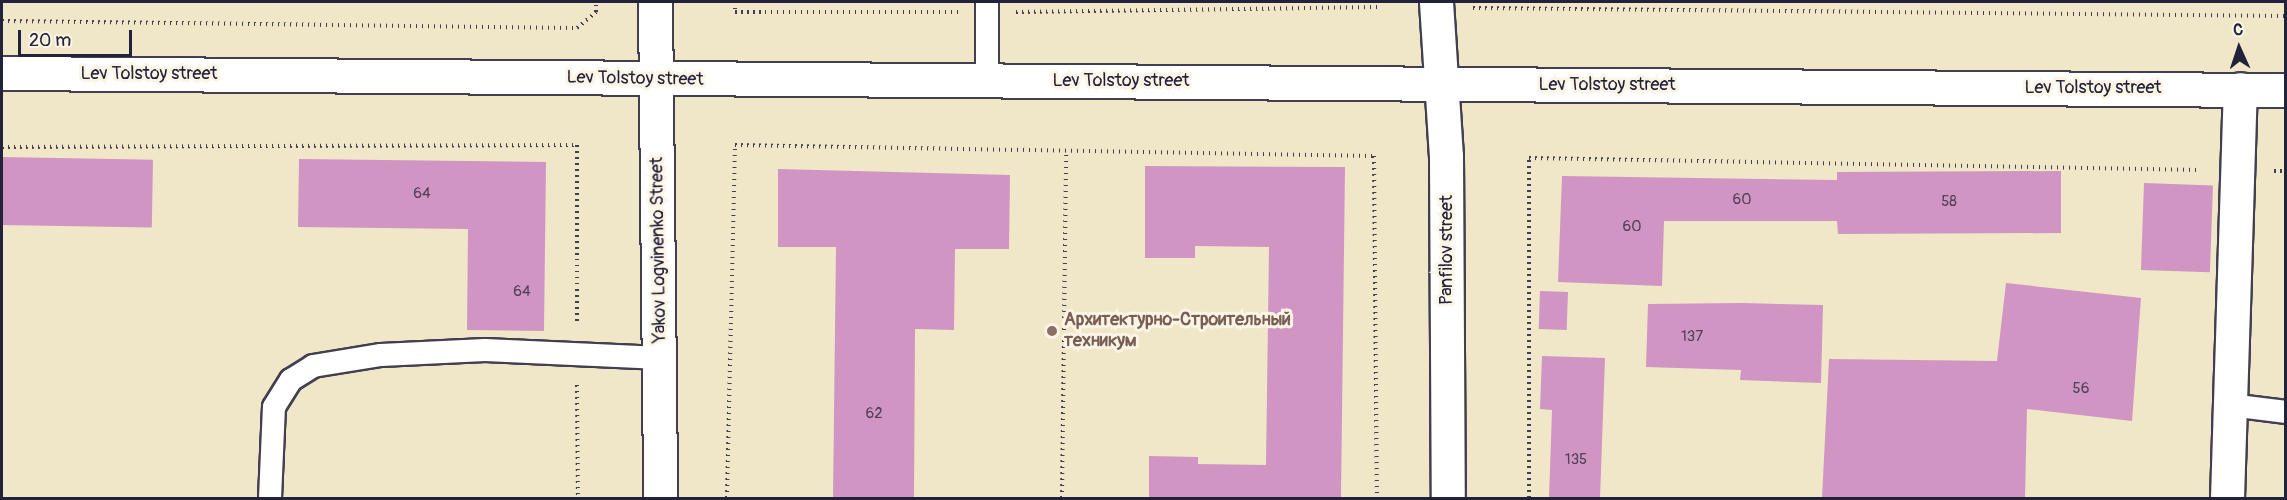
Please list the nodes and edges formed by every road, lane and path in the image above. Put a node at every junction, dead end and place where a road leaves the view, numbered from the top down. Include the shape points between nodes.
1 (596, 2) edge
2 (655, 2) edge
3 (735, 2) edge
4 (1436, 2) edge
5 (987, 7) edge
6 (1381, 7) dead end
7 (1472, 8) dead end
8 (2286, 16) edge
9 (2, 21) edge
10 (2, 73) edge
11 (656, 80) junction
12 (987, 81) junction
13 (1444, 83) junction
14 (2240, 89) junction
15 (2286, 90) edge
16 (577, 145) dead end
17 (2, 147) edge
18 (1066, 152) junction
19 (2238, 171) junction
20 (2286, 171) edge
21 (662, 358) junction
22 (2230, 405) junction
23 (2286, 412) edge
24 (270, 498) edge
25 (660, 498) edge
26 (727, 498) edge
27 (1062, 498) edge
28 (1377, 498) edge
29 (1448, 498) edge
30 (1529, 498) edge
31 (2227, 498) edge

1 - 9 path via 596,12 577,28
2 - 11 main road, Yakov Logvinenko Street
3 - 5 path via 735,12
4 - 13 main road, Panfilov street
5 - 6 path
5 - 12 lane
7 - 8 path
10 - 11 main road, Lev Tolstoy street
11 - 12 main road, Lev Tolstoy street
11 - 21 main road, Yakov Logvinenko Street
12 - 13 main road, Lev Tolstoy street
13 - 14 main road, Lev Tolstoy street
13 - 29 main road, Panfilov street
14 - 15 main road, Lev Tolstoy street
14 - 19 main road
16 - 17 path
18 - 26 path via 735,145
18 - 27 path
18 - 28 path via 1374,156
19 - 20 path
19 - 22 main road
19 - 30 path via 1529,158
21 - 24 lane via 485,350 381,355 313,366 291,380 274,407
21 - 25 main road, Yakov Logvinenko Street
22 - 23 lane
22 - 31 main road

